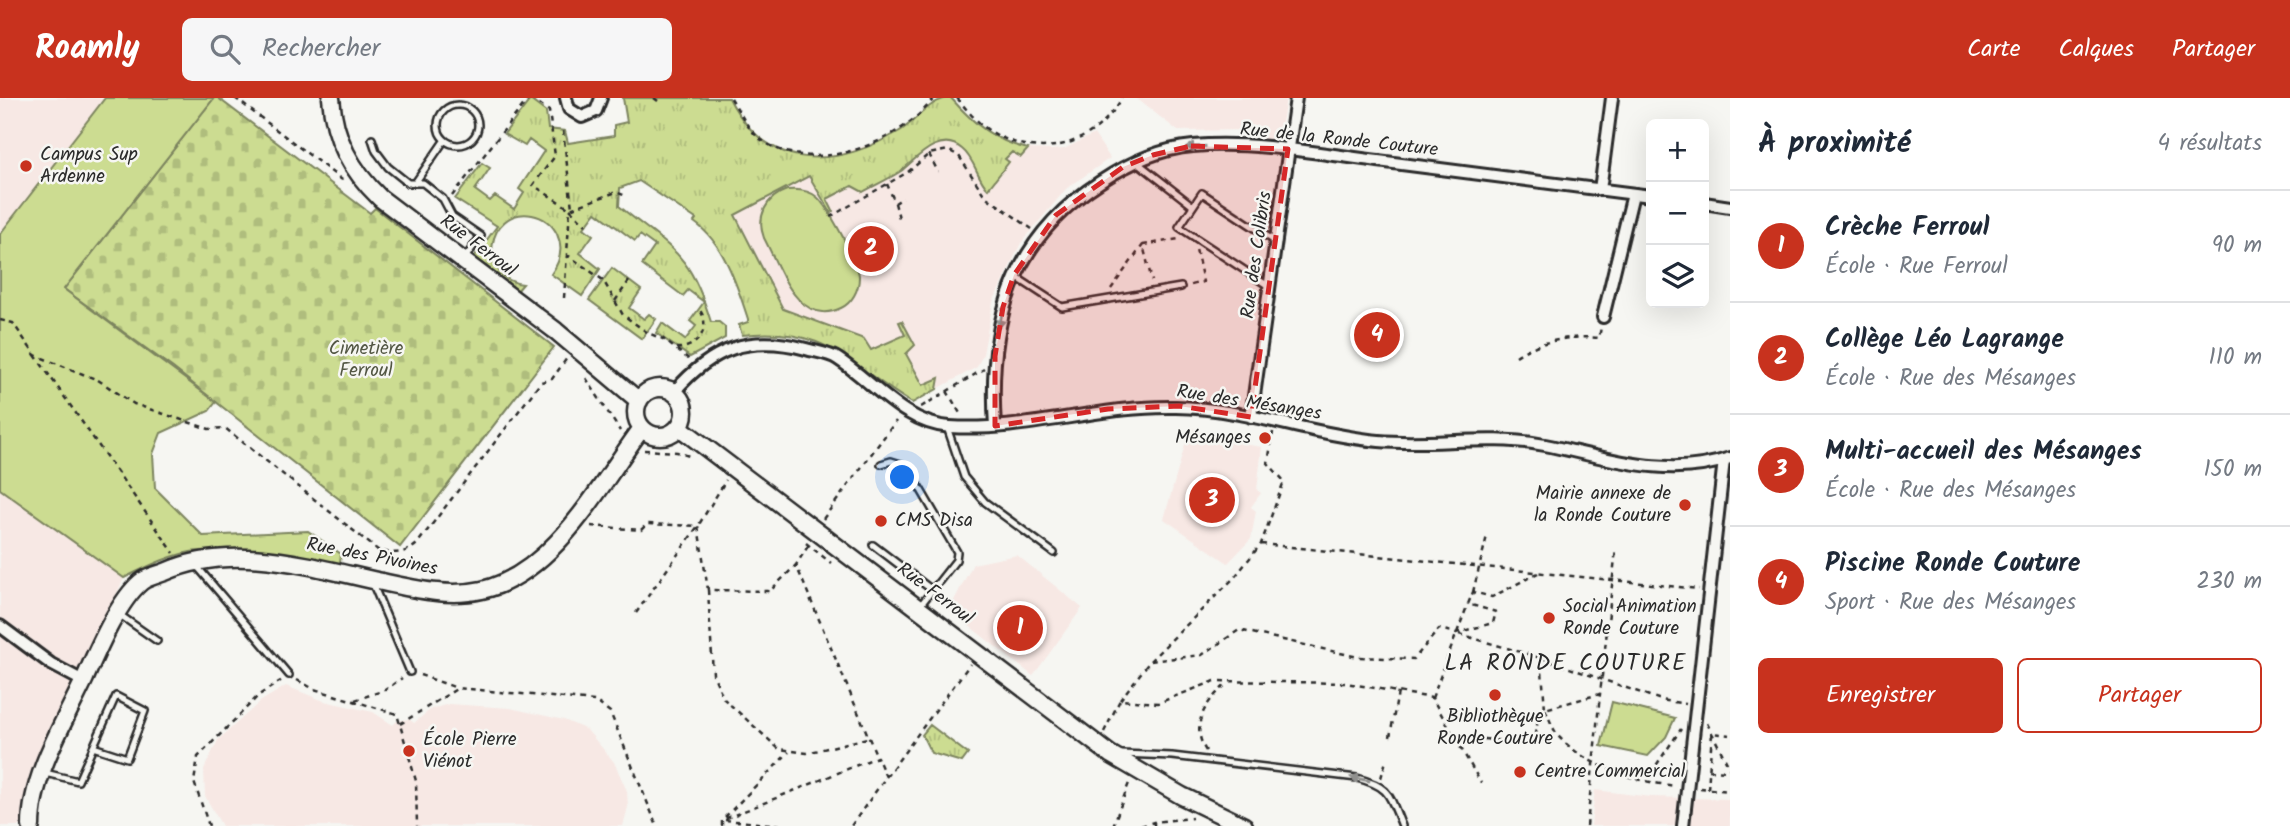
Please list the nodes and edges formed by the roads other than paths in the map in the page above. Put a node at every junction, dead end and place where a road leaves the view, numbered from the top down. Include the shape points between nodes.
1 (331, 98) edge
2 (566, 98) edge
3 (601, 98) edge
4 (1296, 98) edge
5 (1612, 98) edge
6 (372, 139) dead end
7 (444, 141) junction
8 (1288, 149) junction
9 (1136, 162) junction
10 (415, 183) junction
11 (1600, 190) junction
12 (1633, 194) junction
13 (1646, 195) edge
14 (1709, 204) edge
15 (1193, 206) junction
16 (1730, 207) edge
17 (1276, 243) junction
18 (463, 260) junction
19 (1014, 275) junction
20 (1181, 287) road end
21 (1270, 287) junction
22 (1603, 317) road end
23 (674, 392) junction
24 (639, 401) junction
25 (1251, 417) junction
26 (995, 426) junction
27 (679, 427) junction
28 (947, 427) junction
29 (642, 428) junction
30 (1727, 459) edge
31 (881, 464) dead end
32 (873, 545) dead end
33 (1054, 553) dead end
34 (187, 563) junction
35 (370, 579) junction
36 (932, 590) junction
37 (919, 607) junction
38 (118, 613) junction
39 (0, 626) edge
40 (157, 641) dead end
41 (410, 672) road end
42 (289, 675) road end
43 (83, 681) junction
44 (93, 747) junction
45 (1104, 749) junction
46 (42, 772) junction
47 (31, 826) edge
48 (1244, 826) edge
49 (1402, 826) edge
50 (1683, 826) edge

1 - 18 street, Rue Ferroul via 332,117 356,173 380,198
2 - 3 street via 569,109 582,117 596,111
4 - 8 street, Rue des Colibris
5 - 11 street
6 - 10 lane via 388,167 408,183
7 - 7 lane via 457,146 470,142 478,123 472,110 460,105 443,111 437,123
7 - 10 lane
8 -> 9 street, Rue de la Ronde Couture via 1191,146
8 - 11 street, Rue de la Ronde Couture
8 - 17 street, Rue des Colibris
9 - 15 lane
9 - 19 street, Rue de la Ronde Couture via 1056,215
10 - 18 lane via 424,183 452,216 481,236
11 - 12 street, Rue de la Ronde Couture
12 - 13 street, Rue de la Ronde Couture
12 - 22 street
14 - 16 street
15 - 17 lane via 1202,193
15 - 21 lane via 1179,227
17 - 21 street, Rue des Colibris
18 - 24 street, Rue Ferroul
19 - 20 lane via 1062,307
19 -> 26 street, Rue de la Ronde Couture via 995,356
21 - 25 street, Rue des Colibris
23 - 24 street via 649,390
23 - 27 street via 683,404
23 - 28 street, Rue des Mésanges via 696,368 736,347 779,342 836,357 909,413
24 - 29 street via 636,411
25 - 26 street, Rue des Mésanges via 1167,407 1108,409
25 - 30 street, Rue des Mésanges via 1379,441 1496,438 1626,465 1678,466
26 - 28 street, Rue des Mésanges
27 - 29 street via 664,435
27 - 37 street, Rue Ferroul via 729,474
28 - 33 lane via 964,477 985,502
29 - 35 street, Rue des Pivoines via 548,552 520,576 482,590 435,593
30 - 50 street
31 - 36 lane via 899,463 914,474 957,552 956,560
32 - 36 lane
34 - 35 street, Rue des Pivoines via 216,556 289,562
34 - 38 street, Rue des Pivoines via 141,582
34 - 42 lane
35 - 41 lane
36 - 37 lane
37 - 45 street, Rue Ferroul
38 - 40 lane
38 - 43 street, Rue des Pivoines
39 - 43 street via 51,664
43 - 46 street, Rue des Pivoines
44 - 44 lane via 116,696 145,711 127,758
44 - 46 lane via 78,781
45 - 48 street, Rue Ferroul
49 -> 45 lane via 1379,784 1357,778
46 - 47 street, Rue des Pivoines

